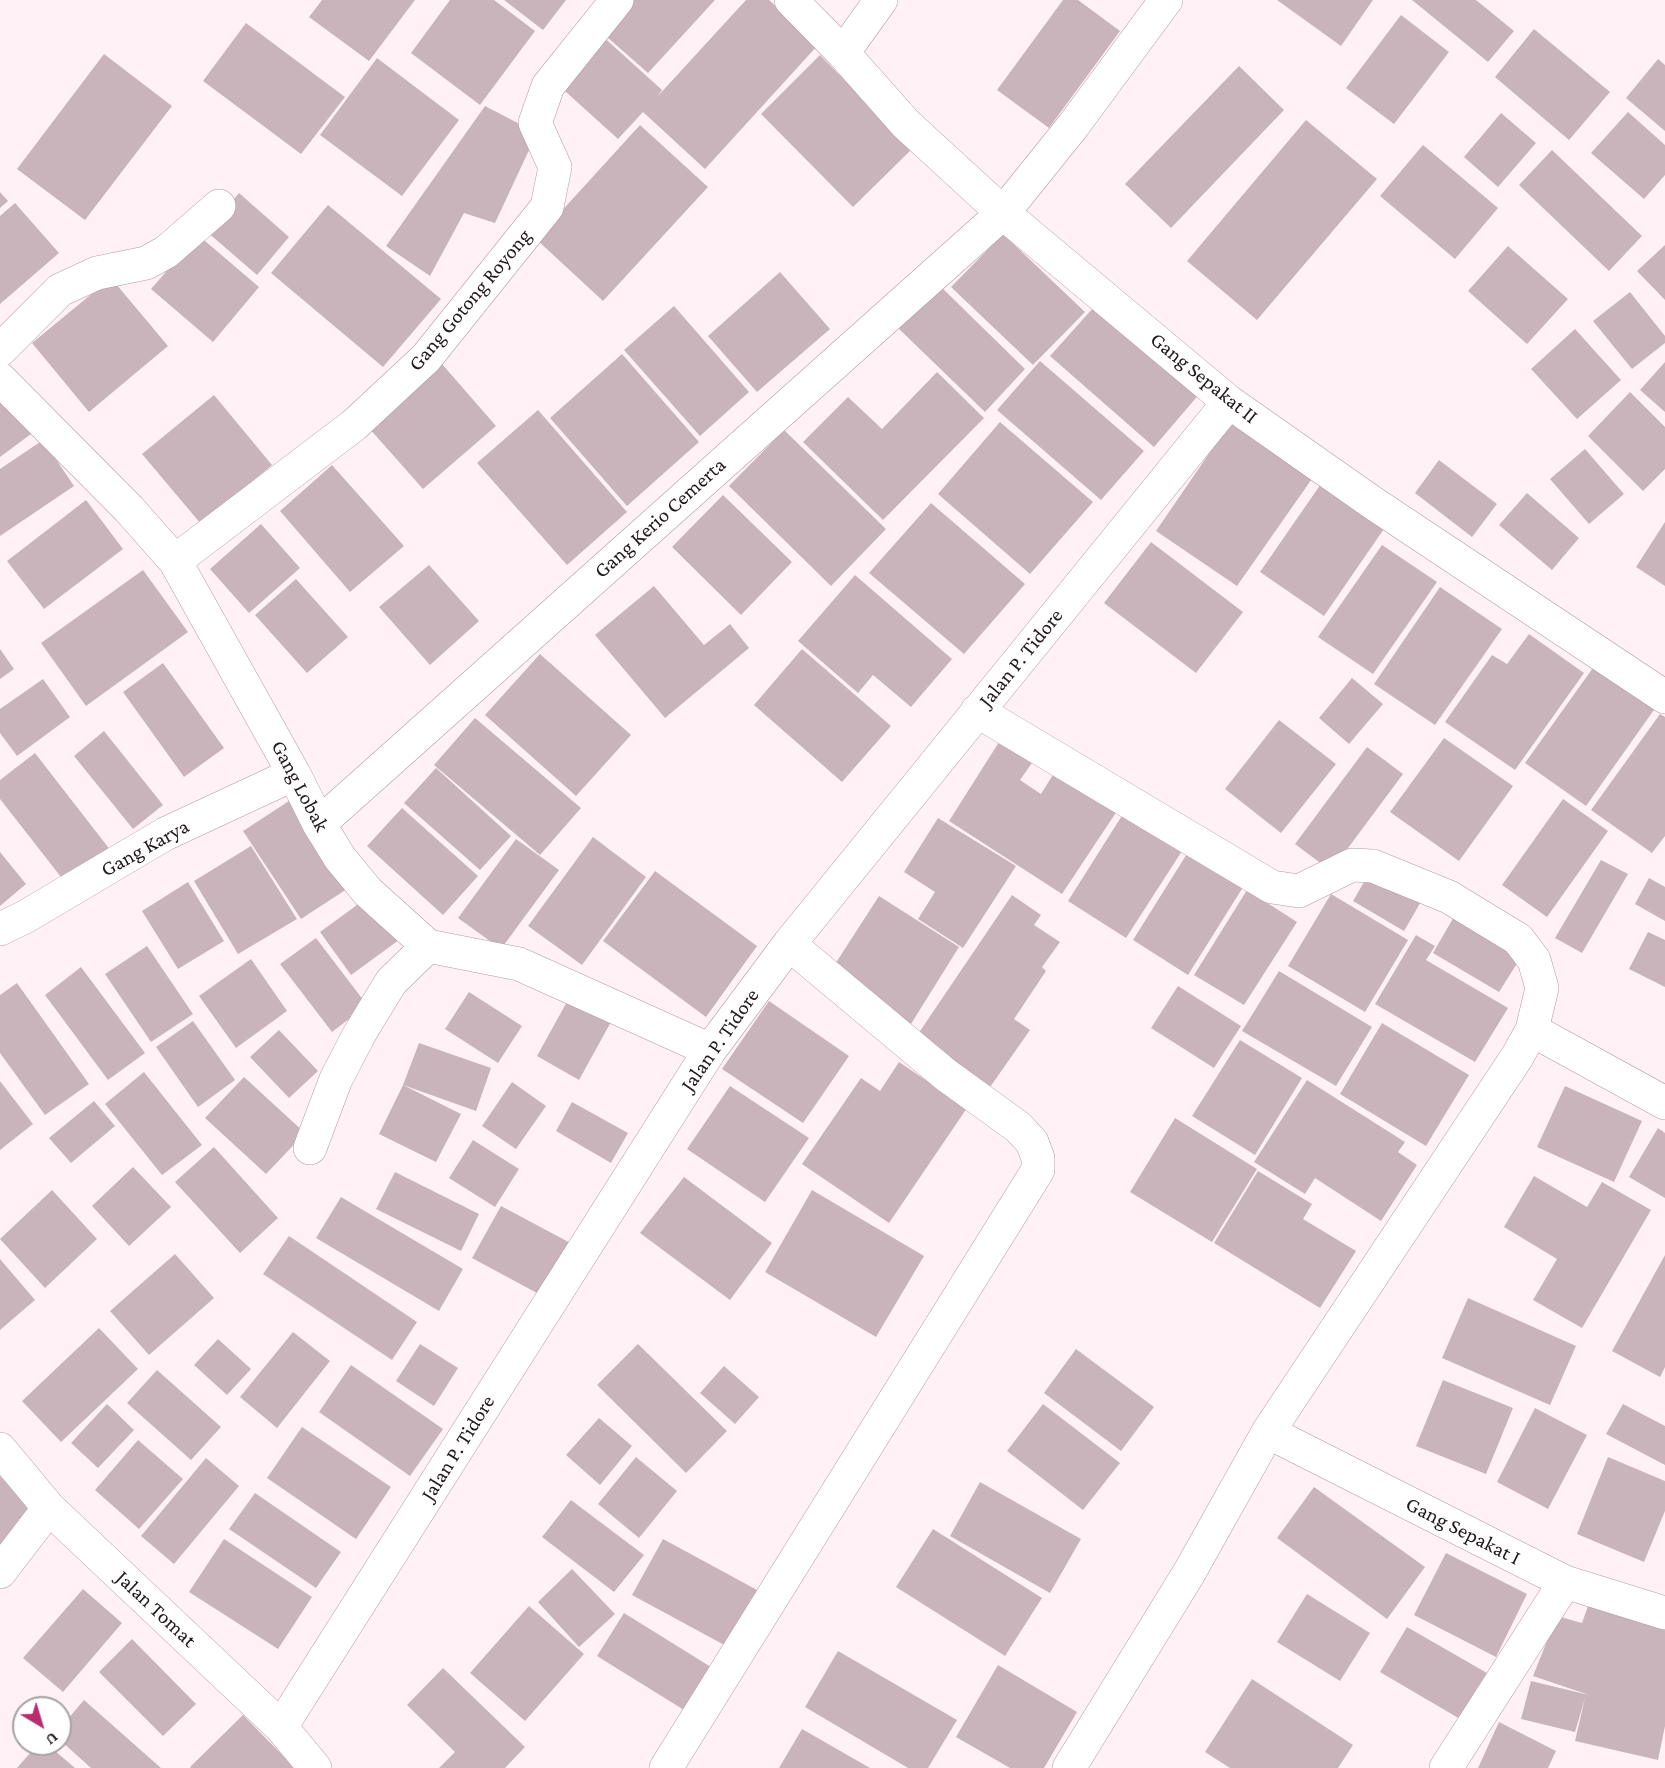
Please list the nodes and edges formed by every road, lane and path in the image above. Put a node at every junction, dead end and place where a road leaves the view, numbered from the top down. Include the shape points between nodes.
1 (617, 0) edge
2 (791, 0) edge
3 (881, 0) edge
4 (1166, 0) edge
5 (843, 53) junction
6 (219, 206) dead end
7 (1003, 213) junction
8 (0, 350) edge
9 (0, 379) edge
10 (1229, 402) junction
11 (175, 561) junction
12 (1665, 697) edge
13 (977, 711) junction
14 (294, 774) junction
15 (319, 824) junction
16 (0, 929) edge
17 (789, 944) junction
18 (429, 946) junction
19 (1532, 1030) junction
20 (710, 1050) junction
21 (1665, 1103) edge
22 (310, 1148) dead end
23 (1268, 1432) junction
24 (0, 1449) edge
25 (49, 1508) junction
26 (0, 1572) edge
27 (1565, 1582) junction
28 (1665, 1613) edge
29 (281, 1727) junction
30 (315, 1768) edge
31 (666, 1768) edge
32 (1069, 1768) edge
33 (1446, 1768) edge

1 - 11 street, Gang Gotong Royong via 548,87 535,123 555,167 547,207 426,358 354,426
2 - 5 street, Gang Sepakat II
3 - 5 street
4 - 7 street, Gang Kerio Cemerta
5 - 7 street, Gang Sepakat II via 906,124
6 - 8 street via 166,252 146,263 89,276 60,290
7 - 10 street, Gang Sepakat II
7 - 15 street, Gang Kerio Cemerta
9 - 11 street, Gang Lobak
10 - 12 street, Gang Sepakat II
10 - 13 street, Jalan P. Tidore
11 - 14 street, Gang Lobak
13 - 17 street, Jalan P. Tidore
13 - 19 street via 1272,887 1299,891 1352,865 1373,866 1449,897 1518,939 1534,960 1542,988
14 - 15 street, Gang Lobak
14 - 16 street, Gang Karya via 165,834
15 - 18 street, Gang Lobak via 368,892
17 - 20 street, Jalan P. Tidore
17 - 31 street via 946,1075 1018,1127 1032,1142 1038,1170
18 - 20 street via 519,964
18 - 22 street via 391,982 360,1033 336,1079
19 - 21 street
19 - 23 street
20 - 29 street, Jalan P. Tidore
23 - 27 street, Gang Sepakat I
23 - 32 street via 1189,1573
24 - 25 street, Jalan Tomat
25 - 26 street
25 - 29 street, Jalan Tomat
27 - 28 street, Gang Sepakat I
27 - 33 street
29 - 30 street, Jalan Tomat

